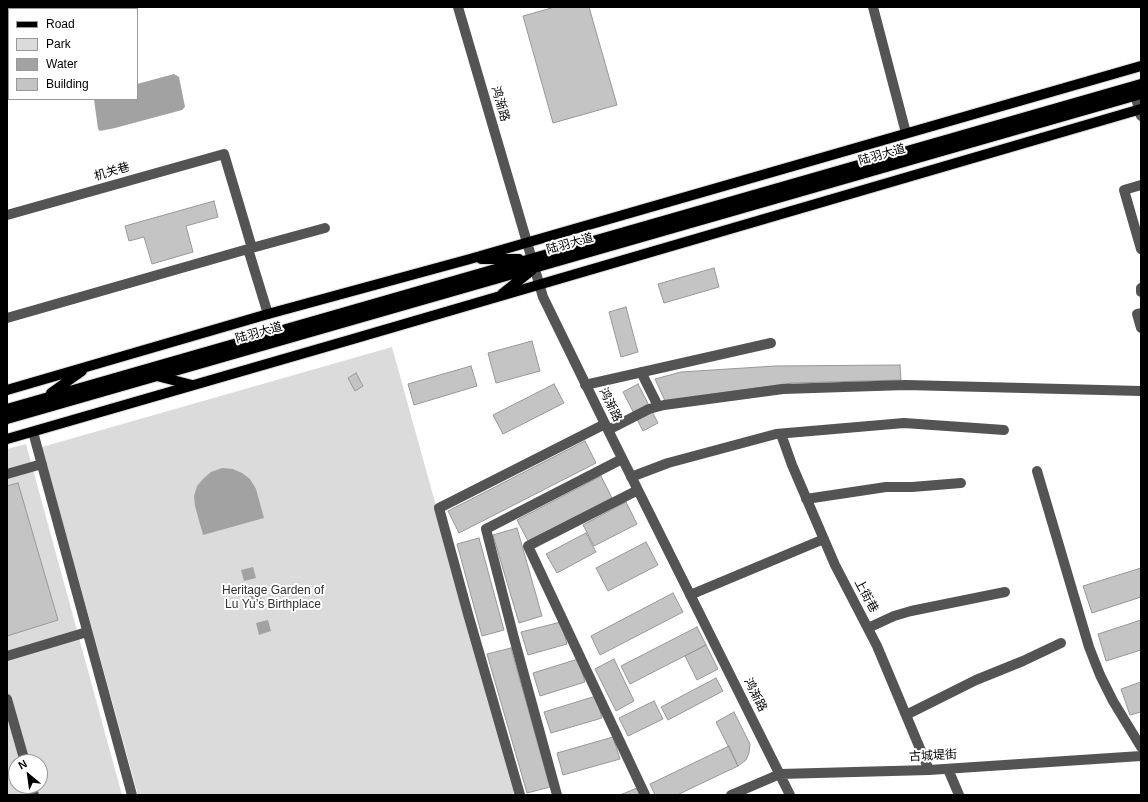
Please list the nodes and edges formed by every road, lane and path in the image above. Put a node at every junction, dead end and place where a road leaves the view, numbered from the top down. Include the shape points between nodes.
1 (458, 7) edge
2 (873, 7) edge
3 (1141, 66) edge
4 (1141, 84) edge
5 (1138, 95) edge
6 (1140, 112) edge
7 (906, 133) junction
8 (1141, 185) edge
9 (7, 215) edge
10 (325, 228) dead end
11 (526, 243) junction
12 (250, 249) junction
13 (1141, 249) edge
14 (470, 259) junction
15 (533, 264) junction
16 (540, 285) junction
17 (499, 297) junction
18 (1141, 313) edge
19 (268, 314) junction
20 (7, 318) edge
21 (1141, 328) edge
22 (771, 343) dead end
23 (91, 366) junction
24 (641, 372) junction
25 (157, 376) junction
26 (585, 384) junction
27 (192, 386) junction
28 (7, 390) edge
29 (1141, 391) edge
30 (43, 398) junction
31 (658, 406) junction
32 (7, 409) edge
33 (7, 419) edge
34 (606, 427) junction
35 (1004, 430) dead end
36 (33, 432) junction
37 (781, 434) junction
38 (7, 439) edge
39 (622, 459) junction
40 (42, 464) junction
41 (1037, 471) dead end
42 (7, 474) edge
43 (631, 477) junction
44 (961, 483) dead end
45 (638, 490) junction
46 (806, 499) junction
47 (824, 540) junction
48 (1005, 592) dead end
49 (690, 595) junction
50 (868, 628) junction
51 (87, 632) junction
52 (1061, 643) dead end
53 (7, 656) edge
54 (7, 699) edge
55 (906, 715) junction
56 (1141, 748) edge
57 (23, 754) edge
58 (1141, 756) edge
59 (948, 769) junction
60 (929, 770) junction
61 (780, 774) junction
62 (132, 795) edge
63 (520, 795) edge
64 (557, 795) edge
65 (646, 795) edge
66 (731, 795) edge
67 (790, 795) edge
68 (959, 795) edge

1 - 11 street, 鸿渐路
2 - 7 street
3 - 7 main road
4 - 15 main road, 陆羽大道
5 - 6 street
5 - 15 main road, 陆羽大道
6 - 16 main road
7 - 11 main road
8 - 13 street via 1124,190
9 - 12 street, 机关巷 via 224,154
10 - 12 street
11 - 14 main road
11 - 15 street, 鸿渐路
12 - 19 street
12 - 20 street
14 - 15 main road
14 - 19 main road
15 - 16 street, 鸿渐路
15 - 17 main road
15 - 25 main road, 陆羽大道
15 - 30 main road, 陆羽大道
16 - 17 main road
16 - 26 street, 鸿渐路 via 548,309
17 - 27 main road
18 - 21 street via 1137,314
19 - 23 main road
22 - 24 street
23 - 28 main road
23 - 30 main road
24 - 26 street
24 - 31 street
25 - 27 main road
25 - 33 main road, 陆羽大道
26 - 34 street, 鸿渐路
27 - 36 main road
29 - 31 street via 906,386 783,389
30 - 32 main road, 陆羽大道
31 - 34 street
34 - 39 street, 鸿渐路
34 - 63 street via 440,508
35 - 37 street via 904,423
36 - 38 main road
36 - 40 street
37 - 43 street via 668,463
37 - 46 street, 上街巷
39 - 43 street, 鸿渐路
39 - 64 street via 486,529
40 - 42 street
40 - 51 street
41 - 56 street via 1100,675
43 - 45 street, 鸿渐路
44 - 46 street via 886,487
45 - 49 street, 鸿渐路
45 - 65 street via 528,546
46 - 47 street, 上街巷
47 - 49 street
47 - 50 street, 上街巷
48 - 50 street via 911,611
49 - 61 street, 鸿渐路
50 - 55 street, 上街巷
51 - 53 street
51 - 62 street
52 - 55 street via 976,680
54 - 57 street
55 - 60 street, 上街巷
58 - 59 street, 古城堤街
59 - 60 street, 古城堤街
59 - 68 street
60 - 61 street, 古城堤街
61 - 66 street, 古城堤街
61 - 67 street, 鸿渐路

